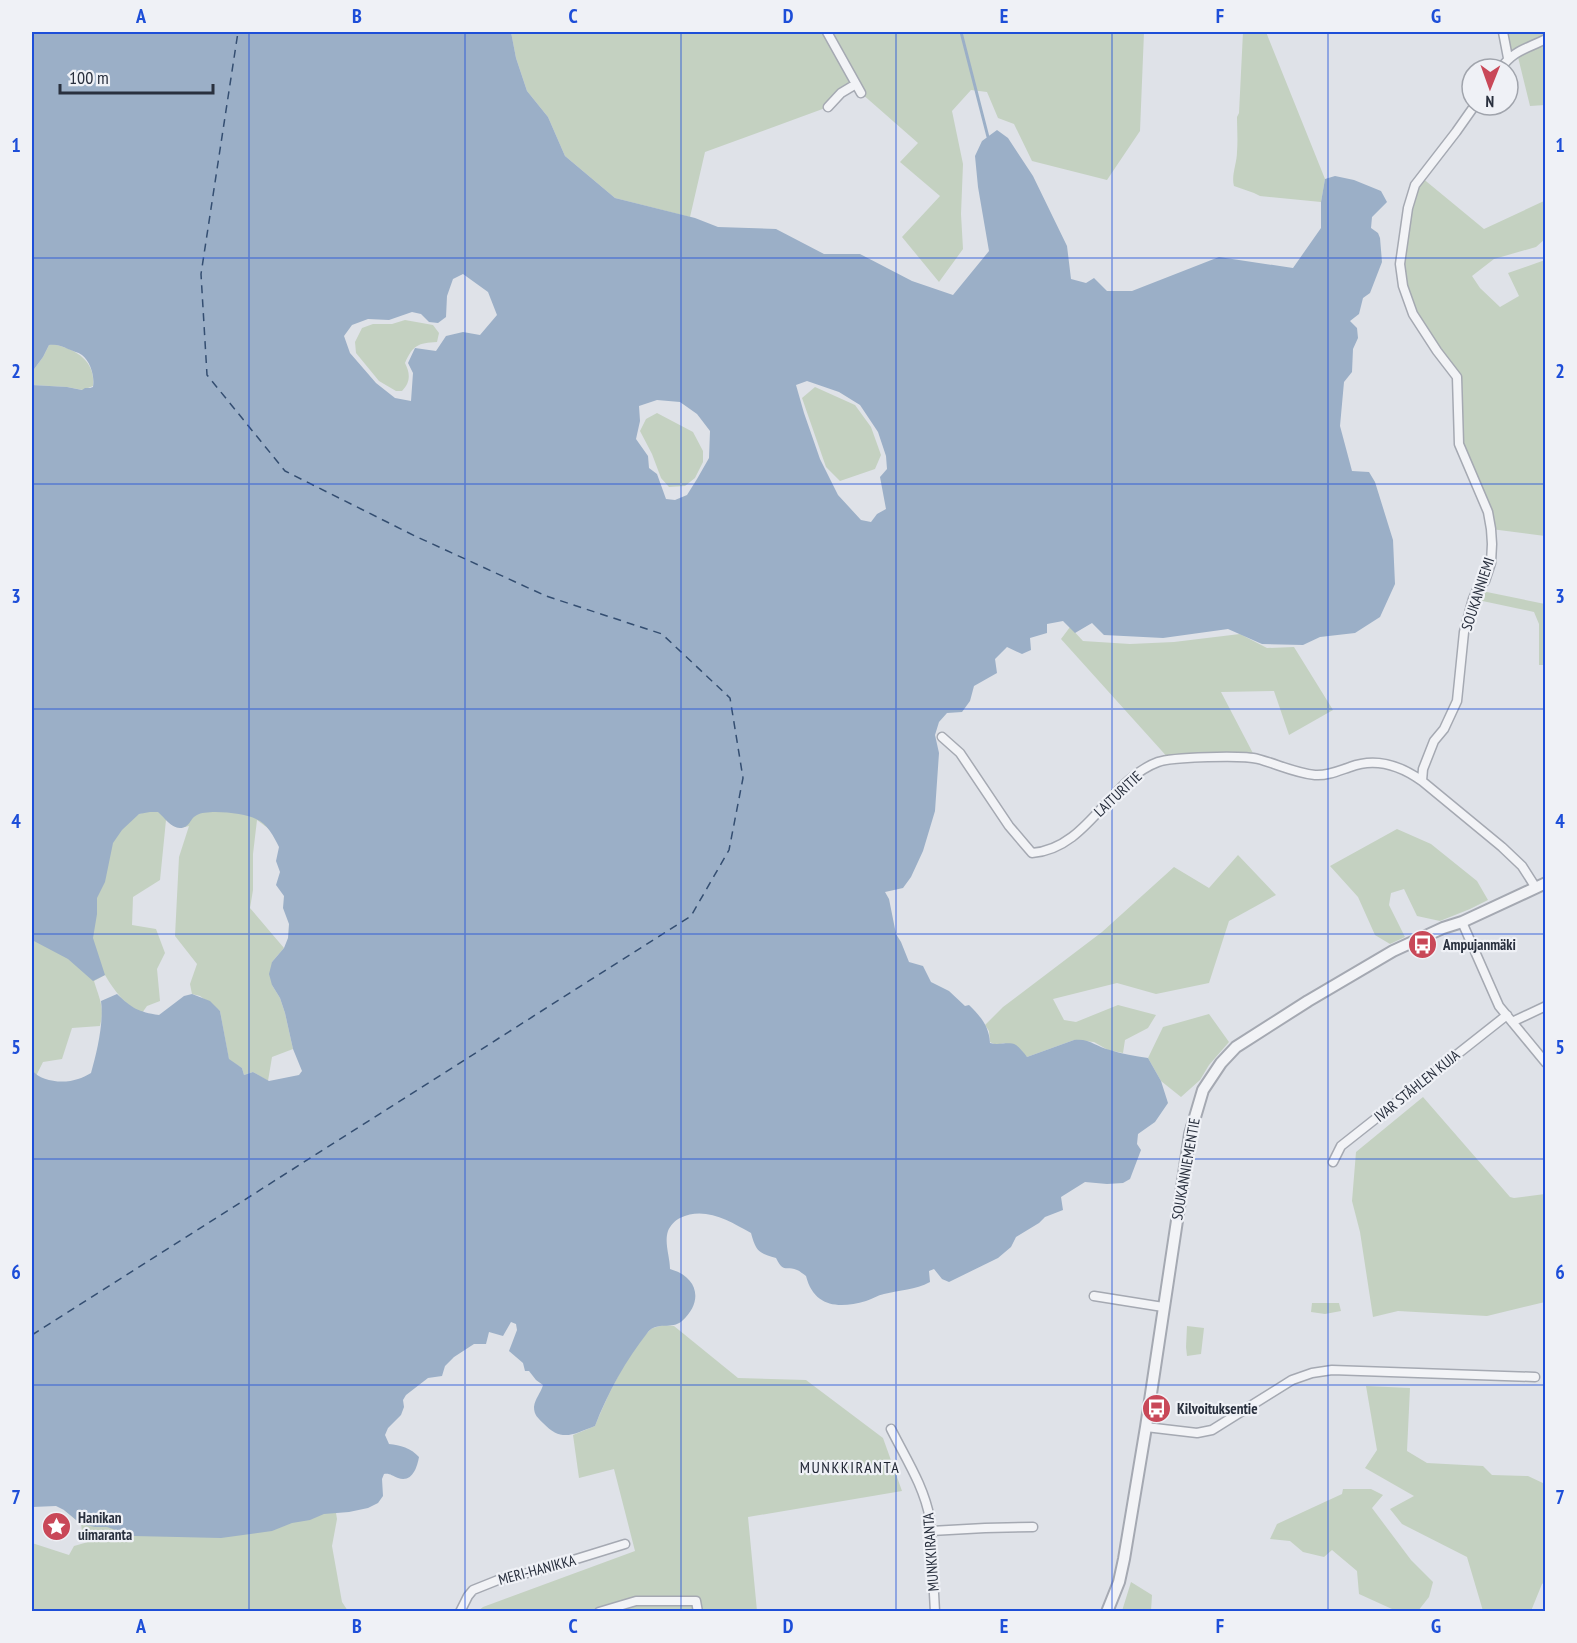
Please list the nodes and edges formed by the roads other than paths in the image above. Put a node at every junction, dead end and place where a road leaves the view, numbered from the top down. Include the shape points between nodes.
1 (827, 32) edge
2 (1503, 32) edge
3 (1545, 39) edge
4 (1509, 57) edge
5 (1510, 57) edge
6 (856, 84) junction
7 (861, 93) dead end
8 (828, 107) dead end
9 (1466, 117) edge
10 (942, 737) dead end
11 (1422, 781) junction
12 (1541, 886) edge
13 (1462, 921) junction
14 (1545, 1006) edge
15 (1510, 1018) junction
16 (1545, 1063) edge
17 (1333, 1162) dead end
18 (1094, 1296) dead end
19 (1163, 1307) junction
20 (1536, 1377) dead end
21 (1146, 1427) junction
22 (891, 1429) dead end
23 (1033, 1527) dead end
24 (931, 1531) junction
25 (625, 1544) dead end
26 (460, 1611) edge
27 (599, 1611) edge
28 (698, 1611) edge
29 (935, 1611) edge
30 (1107, 1611) edge

1 - 6 street
2 - 4 street
3 - 5 street
6 - 7 street
6 - 8 street
9 - 11 street, SOUKANNIEMI via 1415,185 1400,264 1413,314 1457,376 1459,444 1488,512 1492,544 1491,563 1473,599 1464,632 1457,702 1434,741
10 - 11 street, LAITURITIE via 960,753 1032,853 1051,849 1080,832 1133,776 1159,761 1240,757 1317,776 1353,765 1379,763 1406,770
11 - 12 street via 1502,847
12 - 13 street, SOUKANNIEMENTIE
13 - 15 street via 1496,998
13 - 19 street, SOUKANNIEMENTIE via 1393,951 1308,1001 1236,1047 1221,1063 1203,1090 1190,1134
14 - 15 street, IVAR STÅHLEN KUJA
15 - 16 street
15 - 17 street, IVAR STÅHLEN KUJA via 1341,1146
18 - 19 street
19 - 21 street, SOUKANNIEMENTIE
20 - 21 street via 1332,1370 1292,1380 1212,1430 1197,1433
21 - 30 street, SOUKANNIEMENTIE via 1124,1559
22 - 24 street, MUNKKIRANTA via 923,1491
23 - 24 street
24 - 29 street, MUNKKIRANTA
25 - 26 street, MERI-HANIKKA via 482,1586 473,1590
27 - 28 street via 636,1601 696,1601

